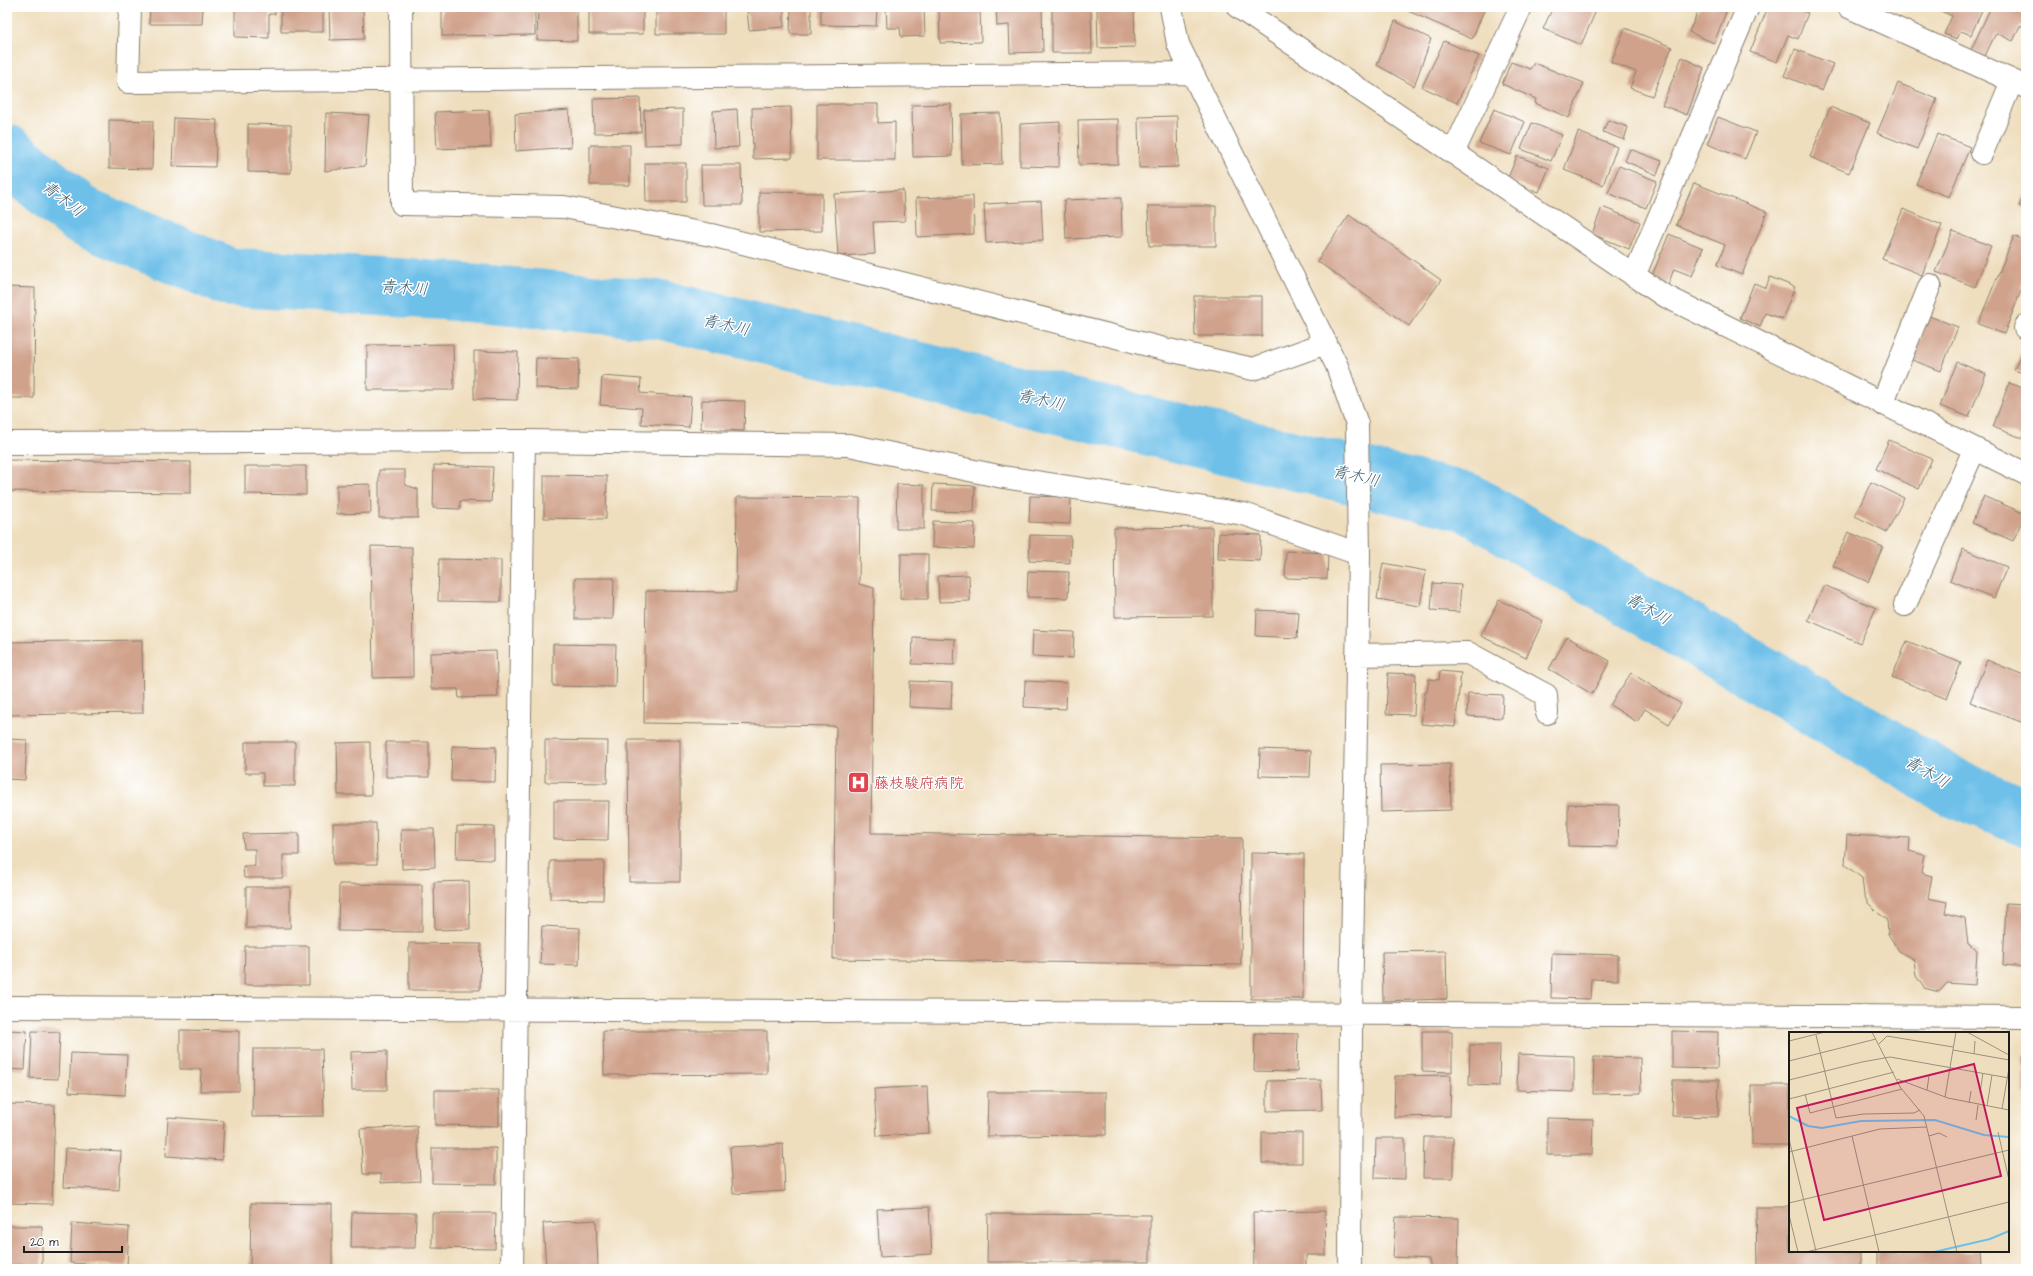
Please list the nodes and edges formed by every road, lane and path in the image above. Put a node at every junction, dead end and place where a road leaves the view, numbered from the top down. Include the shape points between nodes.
1 (130, 7) edge
2 (401, 7) edge
3 (1171, 7) edge
4 (1238, 7) edge
5 (1521, 7) edge
6 (1748, 7) edge
7 (1849, 7) edge
8 (1192, 73) junction
9 (402, 80) junction
10 (2019, 84) edge
11 (1453, 153) junction
12 (1982, 153) dead end
13 (1634, 276) junction
14 (1930, 285) dead end
15 (1326, 343) junction
16 (1882, 404) junction
17 (524, 441) junction
18 (7, 443) edge
19 (1974, 450) junction
20 (2026, 474) edge
21 (1359, 554) junction
22 (1905, 605) dead end
23 (1357, 655) junction
24 (1546, 713) dead end
25 (7, 1007) edge
26 (515, 1010) junction
27 (1351, 1015) junction
28 (2026, 1017) edge
29 (512, 1269) edge
30 (1350, 1269) edge

1 - 9 street via 128,82
2 - 9 street
3 - 8 street via 1178,44
4 - 11 street
5 - 11 street
6 - 13 street
7 - 10 street
8 - 9 street
8 - 15 street
9 - 15 street via 402,204 564,207 688,231 1253,370
10 - 12 street
11 - 13 street
13 - 16 street via 1663,295
14 - 16 street
15 - 21 street via 1337,366 1357,424
16 - 19 street
17 - 18 street
17 - 21 street via 848,445 1003,477 1244,514
17 - 26 street
19 - 20 street
19 - 22 street
21 - 23 street
23 - 24 street via 1468,653 1546,694
23 - 27 street
25 - 26 street
26 - 27 street
26 - 29 street
27 - 28 street
27 - 30 street

